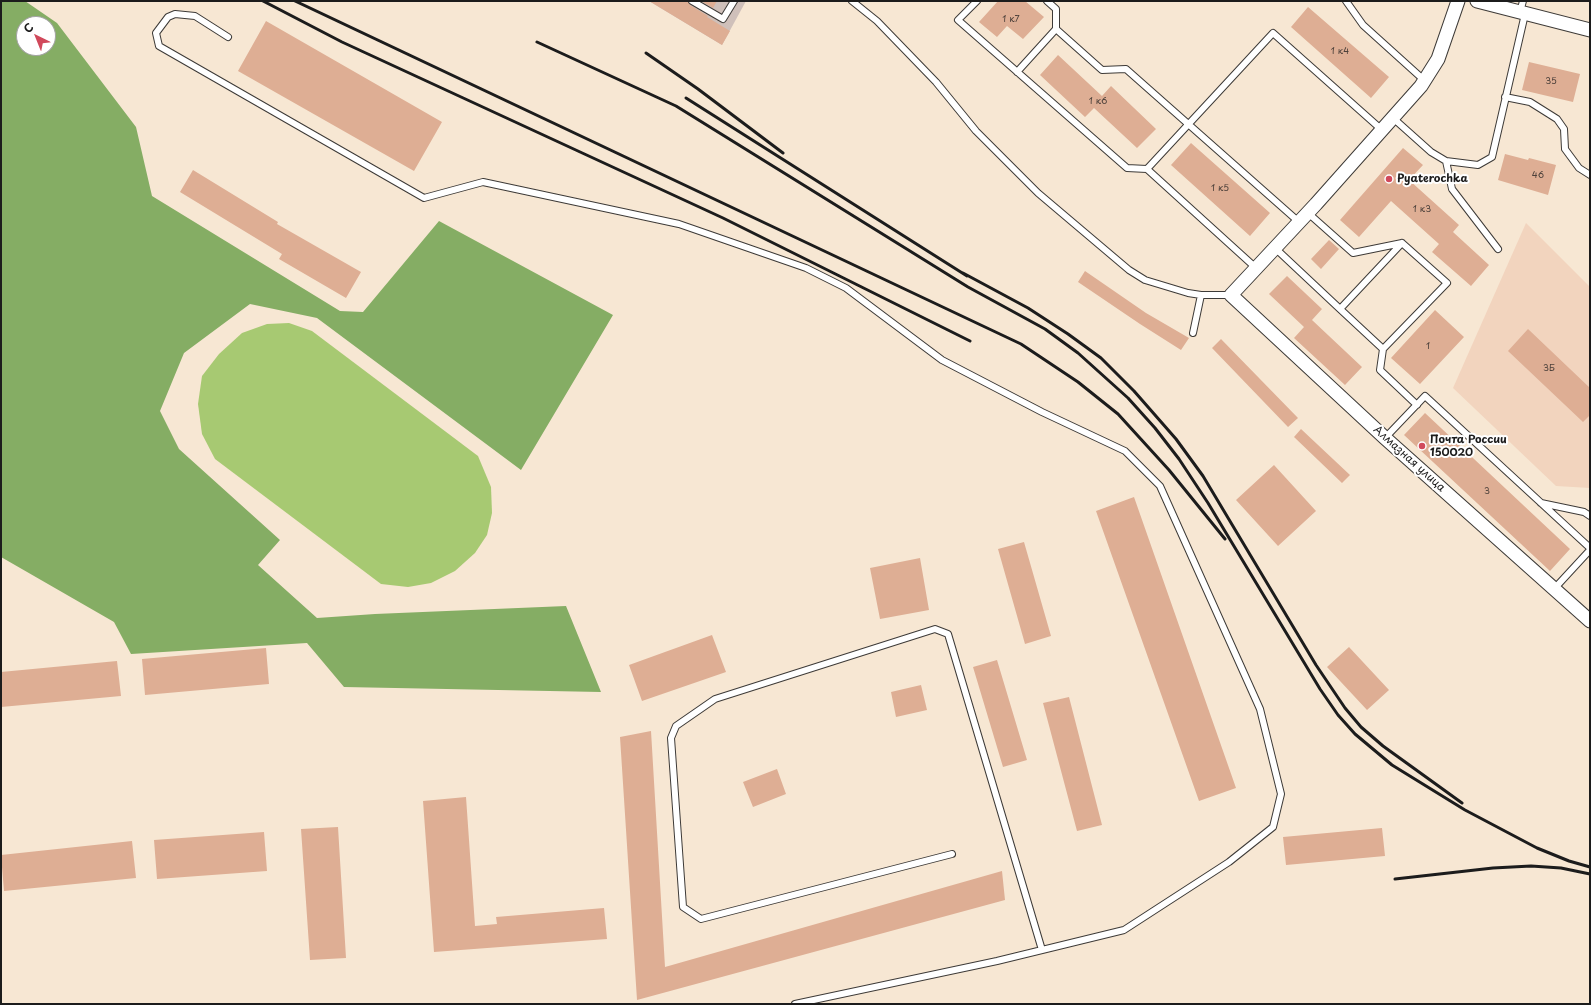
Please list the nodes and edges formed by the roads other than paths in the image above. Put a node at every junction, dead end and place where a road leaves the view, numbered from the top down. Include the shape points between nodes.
1 (692, 1) edge
2 (734, 1) edge
3 (852, 1) edge
4 (977, 1) edge
5 (1047, 1) edge
6 (1346, 1) edge
7 (1458, 1) edge
8 (1477, 1) edge
9 (1523, 9) edge
10 (1056, 29) junction
11 (1590, 30) edge
12 (228, 37) dead end
13 (1017, 72) junction
14 (1425, 81) junction
15 (1505, 97) junction
16 (1394, 118) junction
17 (1188, 124) junction
18 (1382, 130) junction
19 (1446, 161) junction
20 (1147, 169) junction
21 (1590, 175) edge
22 (1308, 213) junction
23 (1299, 222) junction
24 (1402, 243) junction
25 (1275, 248) junction
26 (1498, 249) dead end
27 (1256, 268) junction
28 (1201, 295) junction
29 (1231, 295) junction
30 (1340, 309) junction
31 (1193, 333) dead end
32 (1383, 349) junction
33 (1417, 405) junction
34 (1385, 438) junction
35 (1541, 503) junction
36 (1590, 516) edge
37 (1590, 549) edge
38 (1554, 589) junction
39 (1590, 621) edge
40 (952, 854) dead end
41 (1042, 950) junction
42 (795, 1004) edge

1 - 2 lane via 723,19
3 - 28 lane via 877,21 936,82 976,131 1038,193 1113,257 1145,280
4 - 13 lane via 958,20
5 - 10 lane via 1056,8
6 - 14 lane via 1363,25
7 - 14 street via 1438,59
8 - 9 street
9 - 11 street
9 - 15 lane
10 - 13 lane
10 - 17 lane via 1102,70 1126,69
12 - 41 lane via 195,16 175,14 168,17 156,33 159,46 424,198 482,182 679,224 806,268 846,288 942,360 1042,412 1125,451 1160,486 1260,709 1281,794 1273,827 1229,862 1124,930
13 - 20 lane via 1127,168
14 - 16 street
15 - 19 lane via 1492,157 1478,165
15 - 21 lane via 1530,102 1557,119 1564,129 1565,149 1579,168
16 - 18 street
16 - 19 lane via 1431,152
17 - 18 lane via 1273,33
17 - 20 lane
17 - 23 lane
18 - 22 street
19 - 26 lane via 1452,189
20 - 27 lane
22 - 23 street
22 - 24 lane via 1353,253
23 - 25 street
24 - 30 lane
24 - 32 lane via 1446,283
25 - 27 street
25 - 30 lane
27 - 29 street
28 - 29 lane
28 - 31 lane
29 - 34 street, Алмазная улица
30 - 32 lane
32 - 33 lane via 1380,370
33 - 34 lane
33 - 35 lane via 1425,396
34 - 38 street, Алмазная улица
35 - 36 lane via 1584,512
35 - 37 lane
37 - 38 lane
38 - 39 street, Алмазная улица
40 - 41 lane via 701,919 683,907 671,738 676,726 716,699 935,629 948,634
41 - 42 lane

